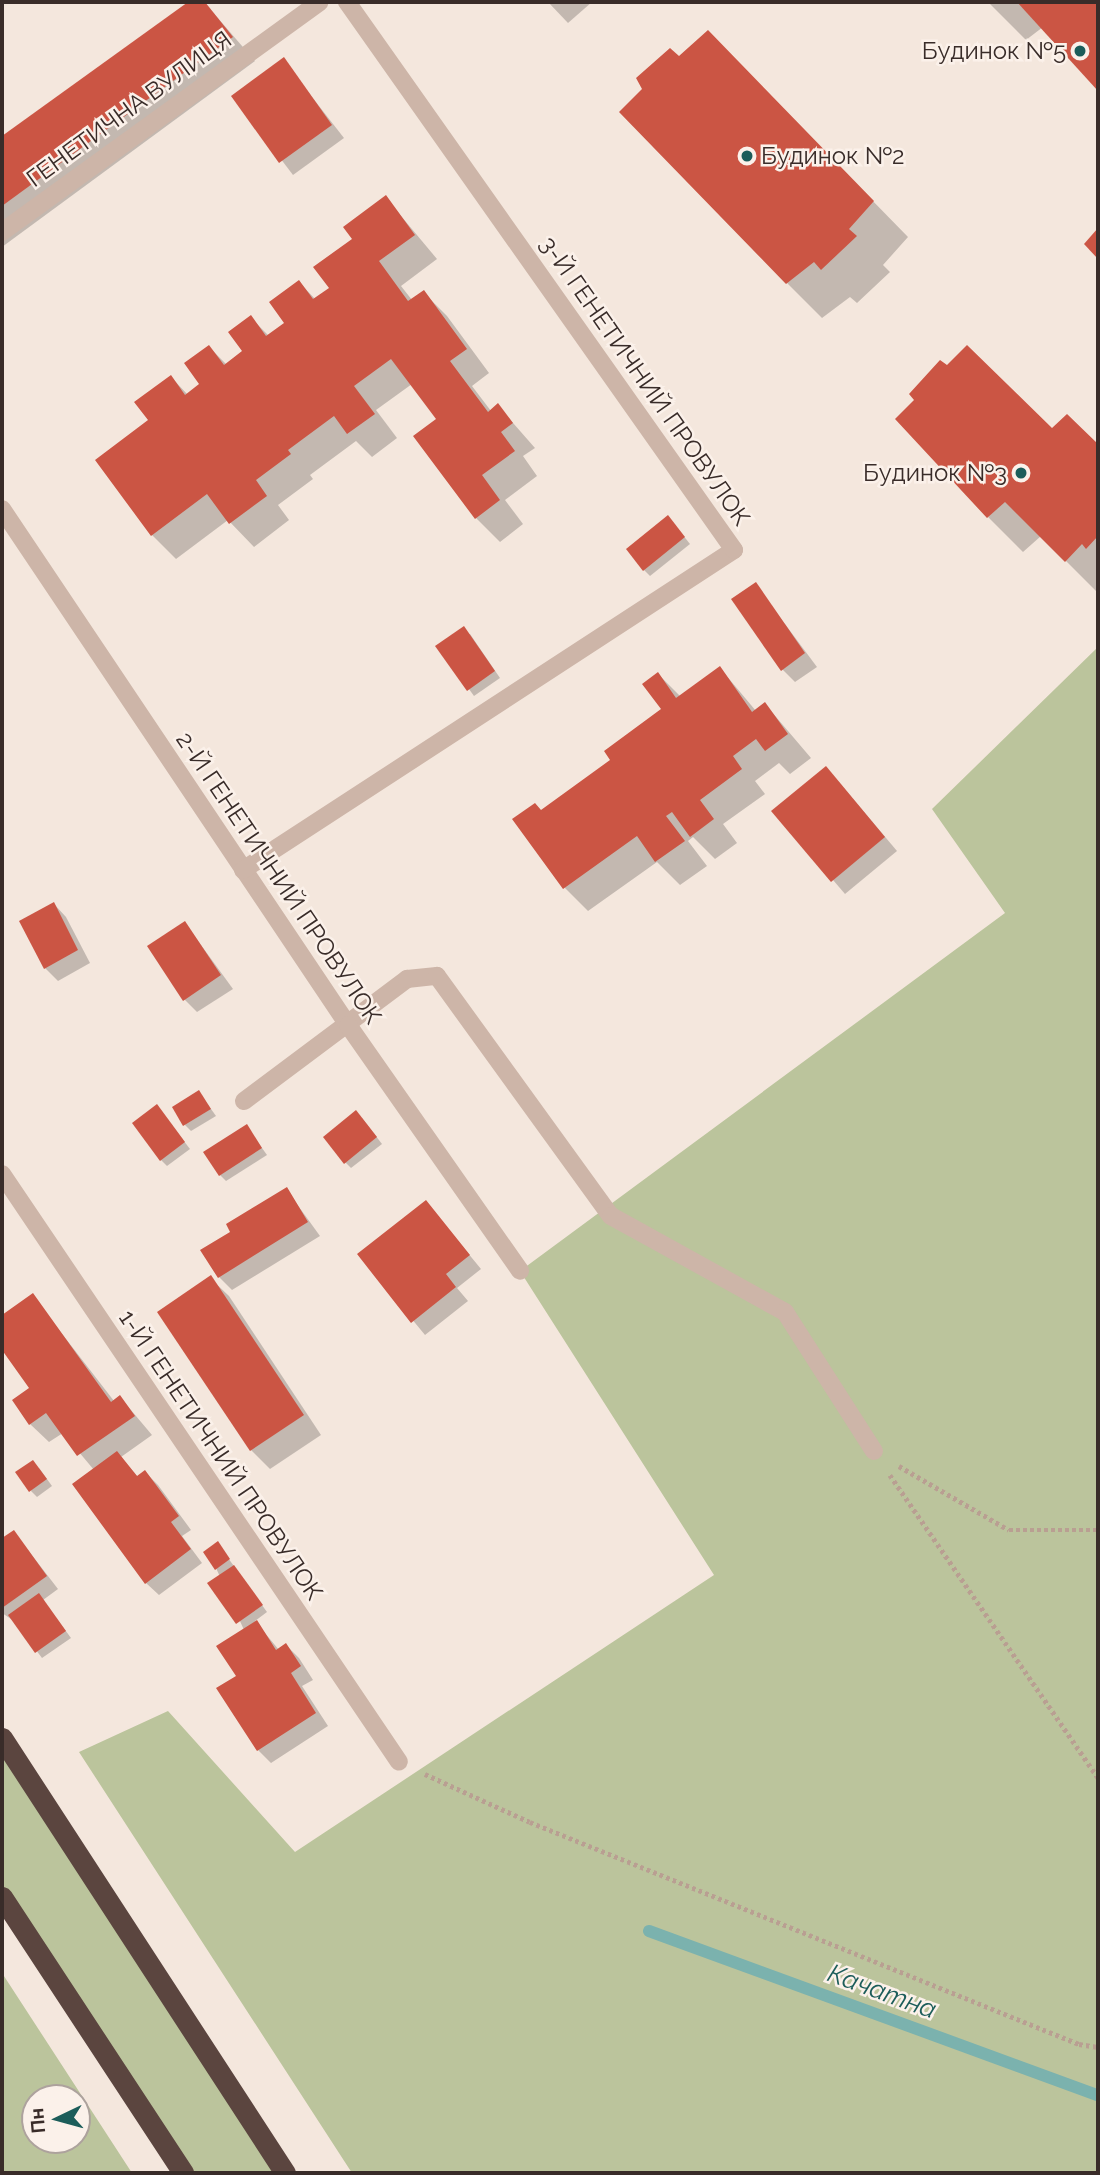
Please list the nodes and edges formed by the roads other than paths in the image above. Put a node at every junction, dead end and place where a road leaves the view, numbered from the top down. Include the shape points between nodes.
1 (320, 2) edge
2 (346, 2) edge
3 (2, 232) edge
4 (2, 509) edge
5 (243, 870) junction
6 (348, 1025) junction
7 (244, 1101) dead end
8 (2, 1174) edge
9 (520, 1271) dead end
10 (874, 1451) road end
11 (2, 1738) edge
12 (399, 1762) road end
13 (2, 1896) edge
14 (183, 2173) edge
15 (285, 2173) edge

1 - 3 street, ГЕНЕТИЧНА ВУЛИЦЯ
2 - 5 street, 3-Й ГЕНЕТИЧНИЙ ПРОВУЛОК via 734,550
4 - 5 street, 2-Й ГЕНЕТИЧНИЙ ПРОВУЛОК
5 - 6 street, 2-Й ГЕНЕТИЧНИЙ ПРОВУЛОК
6 - 7 street
6 - 9 street, 2-Й ГЕНЕТИЧНИЙ ПРОВУЛОК
6 - 10 street via 407,979 437,976 611,1216 785,1312
8 - 12 street, 1-Й ГЕНЕТИЧНИЙ ПРОВУЛОК
11 - 15 highway
13 - 14 highway

